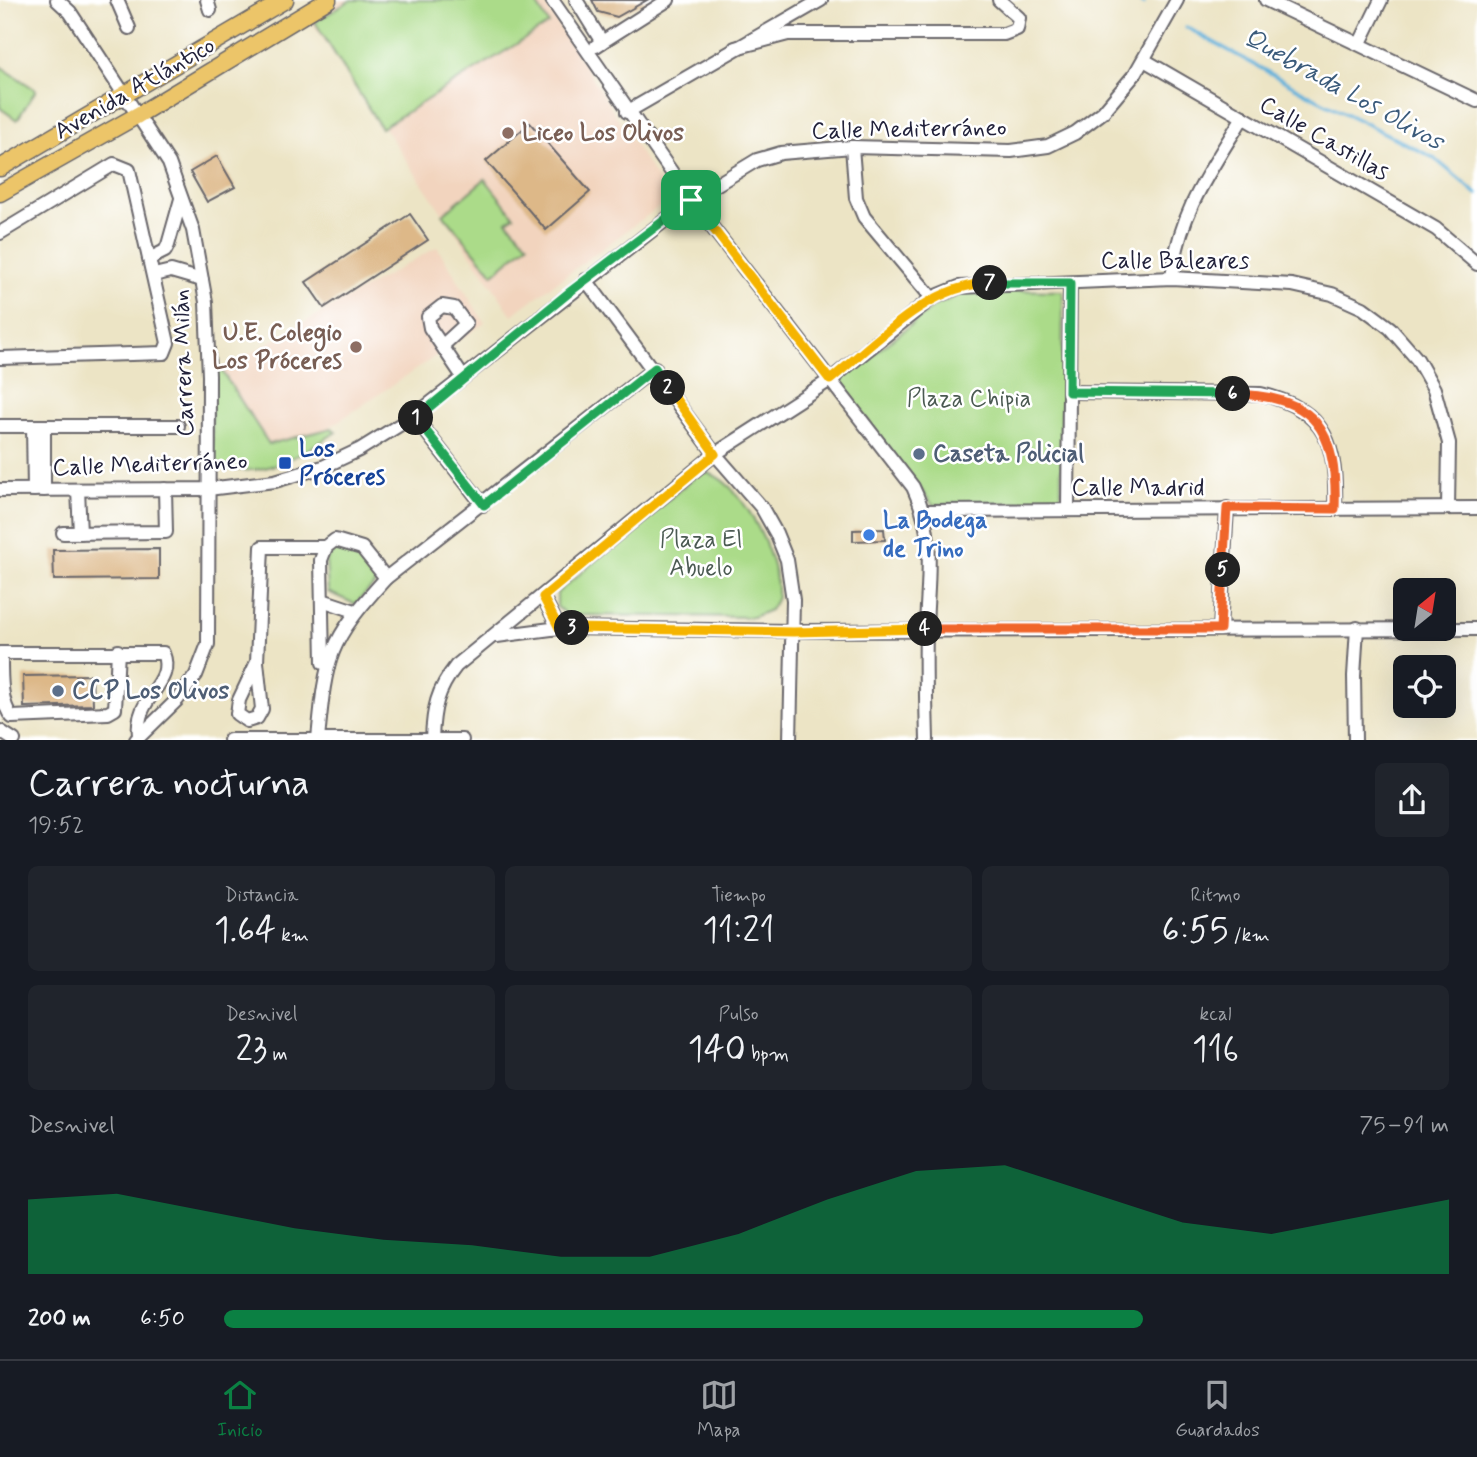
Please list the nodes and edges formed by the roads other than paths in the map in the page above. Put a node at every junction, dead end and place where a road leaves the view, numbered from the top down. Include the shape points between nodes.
1 (57, 0) edge
2 (117, 0) edge
3 (285, 0) edge
4 (328, 0) edge
5 (552, 0) edge
6 (576, 0) edge
7 (668, 0) edge
8 (821, 0) edge
9 (999, 0) edge
10 (1177, 0) edge
11 (1265, 0) edge
12 (1381, 0) edge
13 (129, 28) dead end
14 (602, 42) junction
15 (1360, 43) junction
16 (735, 48) junction
17 (586, 51) junction
18 (1144, 60) junction
19 (127, 96) junction
20 (1477, 102) edge
21 (627, 112) junction
22 (138, 115) junction
23 (1243, 117) junction
24 (852, 147) junction
25 (0, 168) edge
26 (0, 193) edge
27 (182, 199) junction
28 (691, 200) junction
29 (0, 233) edge
30 (151, 258) junction
31 (1477, 264) edge
32 (154, 275) junction
33 (1172, 278) junction
34 (202, 280) junction
35 (586, 280) junction
36 (1070, 283) junction
37 (932, 298) junction
38 (442, 346) dead end
39 (0, 358) edge
40 (655, 368) junction
41 (463, 377) junction
42 (830, 380) junction
43 (1069, 392) junction
44 (414, 416) junction
45 (0, 426) edge
46 (38, 426) junction
47 (178, 426) dead end
48 (715, 454) junction
49 (165, 489) junction
50 (208, 489) junction
51 (0, 490) edge
52 (39, 490) junction
53 (78, 490) junction
54 (484, 505) junction
55 (1227, 508) junction
56 (1448, 508) junction
57 (1477, 508) edge
58 (1068, 509) junction
59 (1335, 509) junction
60 (925, 511) junction
61 (63, 533) dead end
62 (80, 533) junction
63 (326, 547) junction
64 (386, 578) junction
65 (543, 597) junction
66 (322, 600) junction
67 (355, 611) junction
68 (559, 628) junction
69 (1357, 628) junction
70 (926, 629) junction
71 (1220, 629) junction
72 (1477, 629) edge
73 (793, 632) junction
74 (496, 636) junction
75 (118, 651) junction
76 (0, 653) edge
77 (257, 662) dead end
78 (324, 679) junction
79 (0, 731) edge
80 (136, 738) edge
81 (318, 739) edge
82 (432, 739) edge
83 (14, 740) edge
84 (230, 740) edge
85 (462, 740) edge
86 (790, 740) edge
87 (927, 740) edge
88 (1355, 740) edge

1 - 19 street, Carrera Milán
2 - 13 street
3 - 19 main road, Avenida Atlántico
4 - 22 main road, Avenida Atlántico
5 - 17 street
6 - 14 street
7 - 14 street
8 - 16 street
9 - 16 street via 1019,18 1017,29 1004,34 788,34
10 - 18 street, Calle Mediterráneo
11 - 15 street
12 - 15 street
14 - 17 street
15 - 20 street
16 - 21 street
17 - 21 street
18 - 23 street, Calle Castillas
18 - 24 street, Calle Mediterráneo via 1103,113 1048,146 1011,151
19 - 22 street, Carrera Milán
19 - 25 main road, Avenida Atlántico
21 - 28 street
22 - 26 main road, Avenida Atlántico
22 - 27 street, Carrera Milán via 169,163
23 - 31 street, Calle Castillas via 1436,229
23 - 33 street via 1183,220
24 - 28 street, Calle Mediterráneo via 781,153 757,160
24 - 37 street via 856,198 864,217
27 - 30 street via 165,251
27 - 34 street, Carrera Milán
28 - 35 street, Calle Mediterráneo
28 - 42 street
29 - 30 street via 114,164 129,170
30 - 32 street
32 - 34 street via 171,271
32 - 39 street via 168,343 164,352
33 - 36 street, Calle Baleares
33 - 56 street, Calle Baleares via 1292,285 1363,308 1391,328 1417,359 1437,399 1449,443
34 - 50 street, Carrera Milán via 209,376
35 - 40 street
35 - 41 street, Calle Mediterráneo
36 - 37 street, Calle Baleares via 985,283 958,287
36 - 43 street
37 - 42 street, Calle Baleares
38 - 41 street
40 - 48 street
40 - 54 street
41 - 44 street, Calle Mediterráneo
42 - 48 street, Calle Baleares
42 - 60 street via 913,487
43 - 58 street
43 - 59 street via 1261,394 1287,400 1321,428 1332,452
44 - 50 street, Calle Mediterráneo via 323,467 275,481
44 - 54 street
45 - 46 street
46 - 47 street
46 - 52 street
48 - 65 street, Calle Baleares
48 - 73 street via 762,508 776,533 787,560
49 - 50 street, Calle Mediterráneo
49 - 53 street, Calle Mediterráneo
49 - 62 street via 166,532
50 - 80 street, Carrera Milán via 208,644 196,675 177,700
51 - 52 street, Calle Mediterráneo
52 - 53 street, Calle Mediterráneo
53 - 62 street
54 - 64 street
55 - 58 street, Calle Madrid
55 - 59 street, Calle Madrid
55 - 71 street
56 - 57 street, Calle Madrid
56 - 59 street, Calle Madrid
58 - 60 street, Calle Madrid
60 - 70 street via 930,550
61 - 62 street
63 - 64 street via 335,540 362,548
63 - 66 street via 321,560
63 - 77 street via 262,547
64 - 67 street
65 - 68 street
65 - 74 street, Calle Baleares
66 - 67 street
66 - 78 street
67 - 78 street via 329,656
68 - 73 street
68 - 74 street
69 - 71 street
69 - 72 street
69 - 88 street
70 - 71 street
70 - 73 street
70 - 87 street
73 - 86 street
74 - 82 street, Calle Baleares via 456,666 440,685 433,708
75 - 76 street
75 - 76 street via 115,709 12,717 1,702
75 - 80 street via 156,650 167,662 159,684 141,708
78 - 81 street
79 - 83 street
81 - 82 street
81 - 84 street
82 - 85 street

